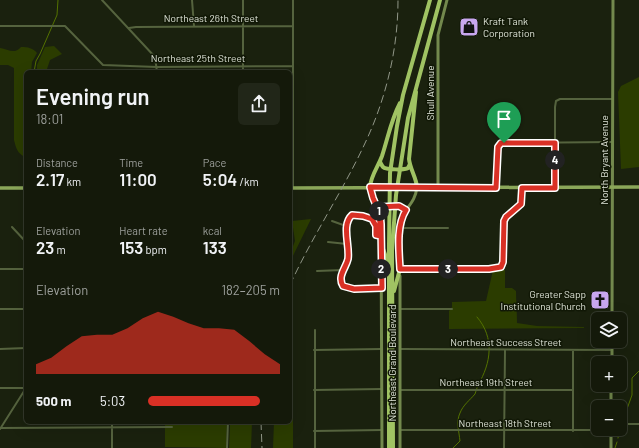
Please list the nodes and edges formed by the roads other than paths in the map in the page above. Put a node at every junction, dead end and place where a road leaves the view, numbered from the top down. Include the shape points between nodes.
1 (102, 0) edge
2 (192, 0) edge
3 (243, 0) edge
4 (293, 0) edge
5 (430, 0) edge
6 (440, 0) edge
7 (447, 0) edge
8 (613, 0) edge
9 (0, 26) edge
10 (194, 26) junction
11 (243, 26) junction
12 (293, 26) junction
13 (129, 28) junction
14 (243, 66) junction
15 (293, 66) junction
16 (157, 67) junction
17 (243, 70) edge
18 (416, 83) junction
19 (292, 86) edge
20 (403, 95) junction
21 (612, 99) junction
22 (612, 142) junction
23 (555, 143) junction
24 (380, 161) junction
25 (410, 164) junction
26 (370, 187) junction
27 (417, 187) junction
28 (438, 187) junction
29 (612, 187) junction
30 (639, 187) edge
31 (0, 188) edge
32 (24, 188) edge
33 (292, 188) edge
34 (496, 188) junction
35 (522, 188) junction
36 (555, 188) junction
37 (378, 207) junction
38 (406, 210) junction
39 (332, 221) dead end
40 (347, 226) junction
41 (12, 227) dead end
42 (400, 228) junction
43 (448, 228) dead end
44 (381, 236) junction
45 (24, 240) edge
46 (328, 242) dead end
47 (381, 243) junction
48 (347, 244) junction
49 (389, 264) junction
50 (0, 269) edge
51 (24, 269) edge
52 (400, 269) junction
53 (343, 270) junction
54 (317, 271) dead end
55 (382, 288) junction
56 (392, 297) junction
57 (0, 309) edge
58 (24, 309) edge
59 (400, 309) junction
60 (452, 309) dead end
61 (612, 312) edge
62 (315, 330) dead end
63 (24, 348) edge
64 (0, 349) edge
65 (382, 349) junction
66 (314, 350) junction
67 (400, 350) junction
68 (505, 350) junction
69 (573, 350) junction
70 (612, 350) joint
71 (612, 356) edge
72 (0, 388) edge
73 (24, 388) edge
74 (314, 390) junction
75 (382, 390) junction
76 (399, 390) junction
77 (504, 390) junction
78 (573, 390) junction
79 (24, 391) edge
80 (228, 424) edge
81 (627, 424) edge
82 (639, 424) edge
83 (112, 427) junction
84 (172, 427) dead end
85 (0, 428) edge
86 (382, 430) junction
87 (400, 430) junction
88 (314, 431) junction
89 (504, 431) junction
90 (573, 431) junction
91 (591, 431) edge
92 (611, 436) edge
93 (112, 448) edge
94 (227, 448) edge
95 (315, 448) edge
96 (382, 448) edge
97 (389, 448) edge
98 (393, 448) edge
99 (400, 448) edge
100 (504, 448) edge
101 (611, 448) edge

1 - 13 street
2 - 10 street
3 - 11 street
4 - 12 street
5 - 20 highway
6 - 18 highway
7 - 28 street, Shull Avenue via 438,35
8 - 21 street, North Bryant Avenue
9 - 16 street, Northeast 25th Street via 65,26 103,65
10 - 11 street, Northeast 26th Street
10 - 13 street, Northeast 26th Street
11 - 12 street, Northeast 26th Street
11 - 14 street
12 - 15 street
13 - 16 street via 155,57
14 - 15 street, Northeast 25th Street
14 - 16 street, Northeast 25th Street
14 - 17 street
15 - 19 street
18 - 25 highway
18 - 56 highway via 399,174 393,238
20 - 24 highway via 394,114
20 - 49 highway via 390,173
21 - 22 street, North Bryant Avenue
21 - 23 street via 556,101
22 - 23 street
22 - 29 street, North Bryant Avenue
23 - 34 street via 499,144
23 - 36 street
24 - 25 highway via 382,166 388,169 408,168
24 - 26 highway
25 - 27 highway via 417,180
26 - 27 main road
26 - 33 main road
26 - 37 street, Northeast Grand Boulevard
27 - 28 main road
27 - 38 street, Northeast Grand Boulevard via 415,197
28 - 34 main road
29 - 30 main road
29 - 36 main road
29 - 61 street, North Bryant Avenue
31 - 32 main road
34 - 35 main road
35 - 36 main road
35 - 52 street via 521,204 504,221 501,267
37 - 38 street via 399,206
37 - 44 street, Northeast Grand Boulevard
38 - 42 street, Northeast Grand Boulevard
39 - 40 street
40 - 44 street via 348,218 352,215 363,216 372,219 376,226 376,235
40 - 48 street
41 - 45 street
42 - 43 street
42 - 52 street, Northeast Grand Boulevard
44 - 47 street, Northeast Grand Boulevard
46 - 48 street
47 - 49 highway
47 - 55 street, Northeast Grand Boulevard
48 - 53 street via 348,260
49 - 97 highway
50 - 51 street
52 - 56 highway
52 - 59 street, Northeast Grand Boulevard
53 - 54 street
53 - 55 street via 343,286 354,289
55 - 65 street, Northeast Grand Boulevard
56 - 98 highway
57 - 58 street
59 - 60 street
59 - 67 street, Northeast Grand Boulevard
62 - 66 street
63 - 64 street
65 - 66 street
65 - 75 street, Northeast Grand Boulevard
66 - 74 street
67 - 68 street, Northeast Success Street
67 - 76 street, Northeast Grand Boulevard
68 - 69 street, Northeast Success Street
68 - 77 street
69 - 70 street, Northeast Success Street
69 - 78 street
70 - 71 street
72 - 73 street
74 - 75 street
74 - 88 street
75 - 86 street, Northeast Grand Boulevard
76 - 77 street, Northeast 19th Street
76 - 87 street, Northeast Grand Boulevard
77 - 78 street, Northeast 19th Street
77 - 89 street
78 - 90 street
79 - 85 street
80 - 94 street
81 - 82 street
83 - 84 street
83 - 85 street
83 - 93 street
86 - 88 street
86 - 96 street, Northeast Grand Boulevard
87 - 89 street, Northeast 18th Street
87 - 99 street, Northeast Grand Boulevard
88 - 95 street
89 - 90 street, Northeast 18th Street
89 - 100 street
90 - 91 street, Northeast 18th Street
92 - 101 street

